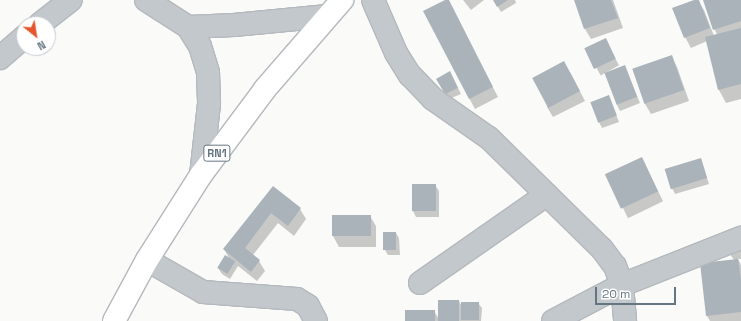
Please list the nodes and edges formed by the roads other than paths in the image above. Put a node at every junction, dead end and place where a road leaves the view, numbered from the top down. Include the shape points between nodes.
1 (71, 0) edge
2 (342, 0) edge
3 (373, 0) edge
4 (153, 2) edge
5 (50, 16) edge
6 (328, 16) junction
7 (188, 27) junction
8 (16, 44) edge
9 (0, 58) edge
10 (201, 175) junction
11 (546, 194) junction
12 (741, 238) edge
13 (147, 260) junction
14 (420, 283) dead end
15 (622, 285) junction
16 (114, 321) edge
17 (316, 321) edge
18 (553, 321) edge
19 (625, 321) edge

1 - 5 street
2 - 6 highway, RN1
3 - 11 street via 396,53 410,75 433,99 489,138
4 - 7 street
6 - 7 street
6 - 10 highway, RN1 via 265,89
7 - 10 street via 200,46 208,73 209,104
8 - 9 street
10 - 13 highway, RN1
11 - 14 street
11 - 15 street via 602,249 615,266
12 - 15 street
13 - 16 highway, RN1
13 - 17 street via 203,292 297,299 308,306
15 - 18 street
15 - 19 street

